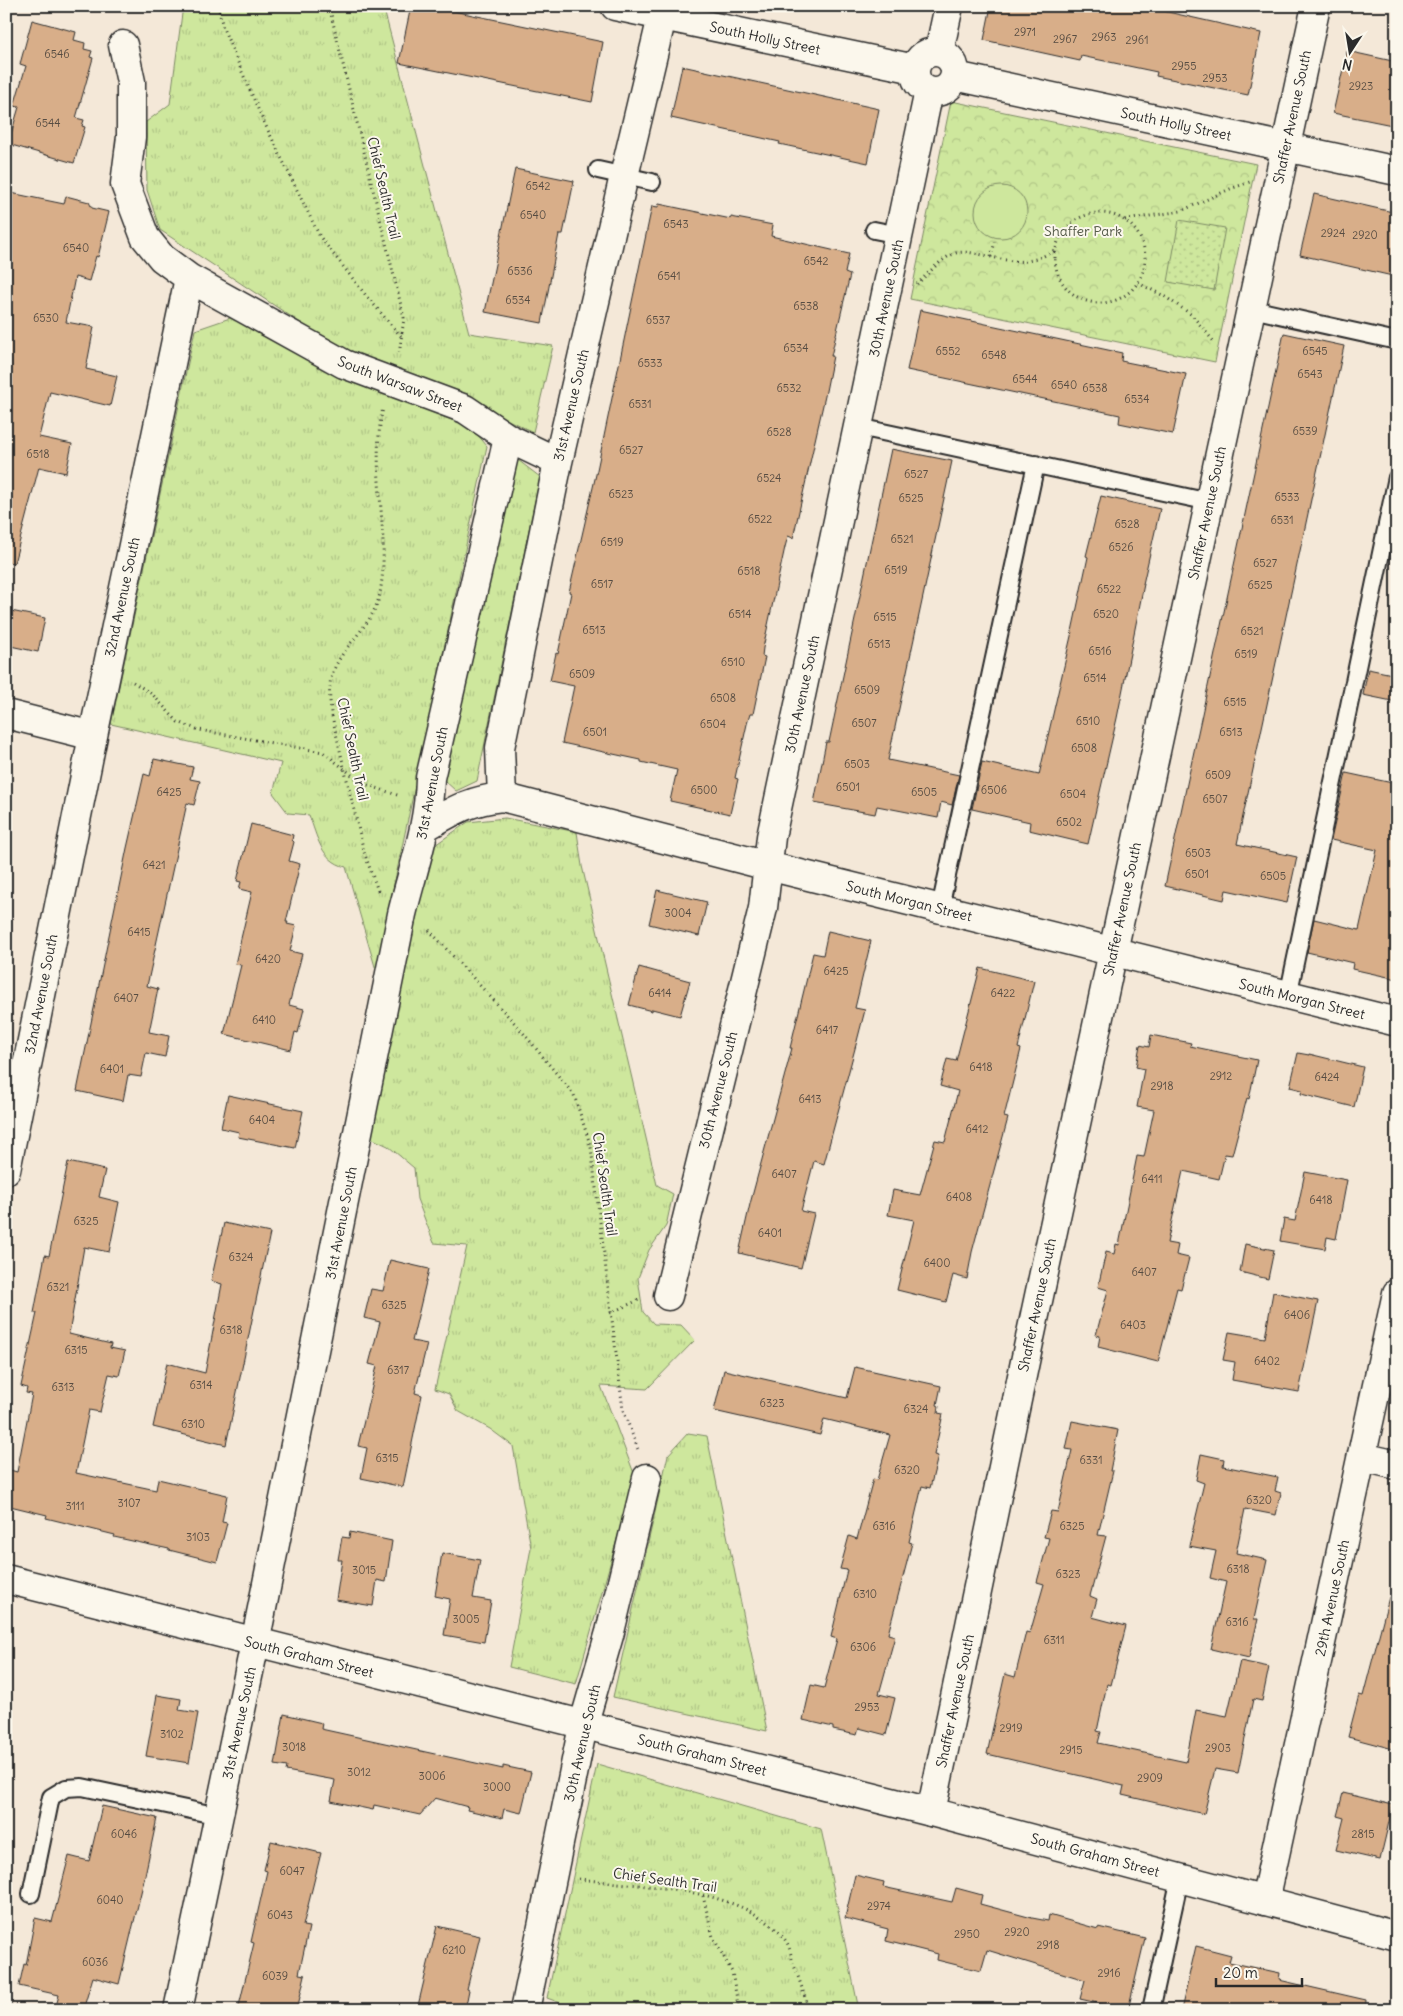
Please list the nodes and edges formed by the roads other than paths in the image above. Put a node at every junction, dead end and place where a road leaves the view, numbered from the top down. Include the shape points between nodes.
1 (615, 6) edge
2 (949, 6) edge
3 (1316, 6) edge
4 (662, 17) junction
5 (123, 45) dead end
6 (940, 52) junction
7 (955, 76) junction
8 (922, 80) junction
9 (1284, 159) junction
10 (1397, 171) edge
11 (611, 173) junction
12 (652, 182) dead end
13 (189, 278) junction
14 (1252, 309) junction
15 (1397, 341) edge
16 (859, 427) junction
17 (508, 438) junction
18 (558, 462) junction
19 (1036, 464) junction
20 (1397, 477) edge
21 (1210, 502) junction
22 (6, 714) edge
23 (92, 736) junction
24 (502, 797) junction
25 (427, 816) junction
26 (768, 866) junction
27 (940, 908) junction
28 (1113, 951) junction
29 (1288, 996) junction
30 (1397, 1022) edge
31 (6, 1170) edge
32 (1397, 1293) edge
33 (668, 1296) dead end
34 (1362, 1456) junction
35 (1397, 1464) edge
36 (647, 1478) road end
37 (6, 1579) edge
38 (255, 1643) junction
39 (583, 1726) junction
40 (931, 1812) junction
41 (219, 1816) junction
42 (1180, 1878) junction
43 (31, 1894) dead end
44 (1265, 1901) junction
45 (1397, 1936) edge
46 (178, 2010) edge
47 (525, 2010) edge
48 (1151, 2010) edge

1 - 4 street, South Holly Street
2 - 6 street
3 - 9 street, Shaffer Avenue South
4 - 8 street, South Holly Street
4 - 11 street, 31st Avenue South
5 - 13 street via 132,82 131,137 125,184 145,237 162,258
6 - 7 street via 953,61
6 - 8 street via 930,52 919,60
7 - 8 street via 946,90 939,92
7 - 9 street, South Holly Street
8 - 16 street, 30th Avenue South via 886,232 882,316
9 - 10 street, South Holly Street
9 - 14 street, Shaffer Avenue South
11 - 12 lane
11 - 18 street, 31st Avenue South
13 - 17 street, South Warsaw Street via 344,364 465,409
13 - 23 street, 32nd Avenue South
14 - 15 lane
14 - 21 street, Shaffer Avenue South
16 - 19 lane
16 - 26 street, 30th Avenue South via 771,838
17 - 18 street, South Warsaw Street
17 - 25 street, 31st Avenue South via 430,778
18 - 24 street, 31st Avenue South via 500,748
19 - 21 lane
19 - 27 lane
20 - 29 lane
21 - 28 street, Shaffer Avenue South
22 - 23 street
23 - 31 street, 32nd Avenue South
24 - 25 street, South Morgan Street
24 - 26 street, South Morgan Street
25 - 38 street, 31st Avenue South via 402,914
26 - 27 street, South Morgan Street
26 - 33 street, 30th Avenue South via 763,908
27 - 28 street, South Morgan Street
28 - 29 street, South Morgan Street
28 - 40 street, Shaffer Avenue South
29 - 30 street, South Morgan Street
32 - 34 street, 29th Avenue South
34 - 35 street
34 - 44 street, 29th Avenue South
36 - 39 street, 30th Avenue South via 610,1632
37 - 38 street, South Graham Street
38 - 39 street, South Graham Street
38 - 41 street, 31st Avenue South
39 - 40 street, South Graham Street
39 - 47 street, 30th Avenue South
40 - 42 street, South Graham Street
41 - 43 lane via 82,1787 66,1788 51,1797
41 - 46 street, 31st Avenue South
42 - 44 street, South Graham Street
42 - 48 lane
44 - 45 street, South Graham Street

